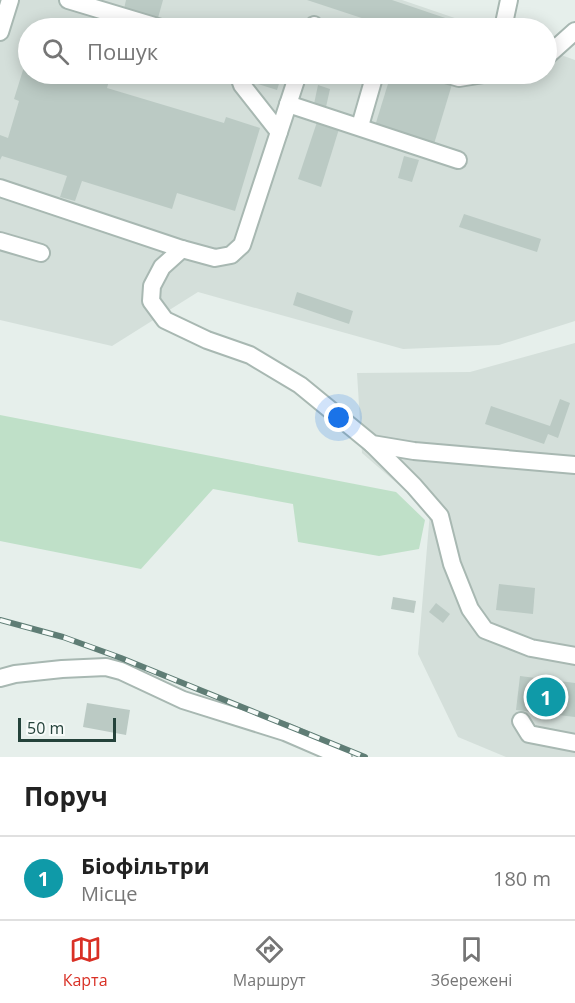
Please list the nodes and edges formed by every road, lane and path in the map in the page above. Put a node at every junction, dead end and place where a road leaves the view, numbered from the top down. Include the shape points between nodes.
1 (10, 0) edge
2 (68, 0) edge
3 (509, 0) edge
4 (128, 18) edge
5 (505, 18) edge
6 (575, 31) edge
7 (0, 32) edge
8 (557, 47) edge
9 (242, 84) edge
10 (295, 84) edge
11 (372, 84) edge
12 (288, 104) junction
13 (360, 126) junction
14 (279, 132) junction
15 (458, 160) dead end
16 (0, 188) edge
17 (0, 241) edge
18 (182, 249) junction
19 (41, 253) dead end
20 (372, 444) junction
21 (575, 465) edge
22 (575, 656) edge
23 (0, 678) edge
24 (521, 721) dead end
25 (575, 743) edge
26 (343, 757) edge

1 - 7 lane
2 - 4 lane
3 - 5 lane
6 - 8 lane
9 - 14 lane
10 - 12 lane
11 - 13 lane
12 - 13 lane
12 - 14 lane
13 - 15 lane
14 - 18 lane via 242,246 231,255 215,258
16 - 18 lane
17 - 19 lane
18 - 20 lane via 162,267 152,286 151,300 165,320 250,355 300,385
20 - 21 lane
20 - 22 lane via 440,516 452,564 470,609 485,630 531,648
23 - 26 lane via 106,667 183,700 285,732
24 - 25 lane via 529,734

